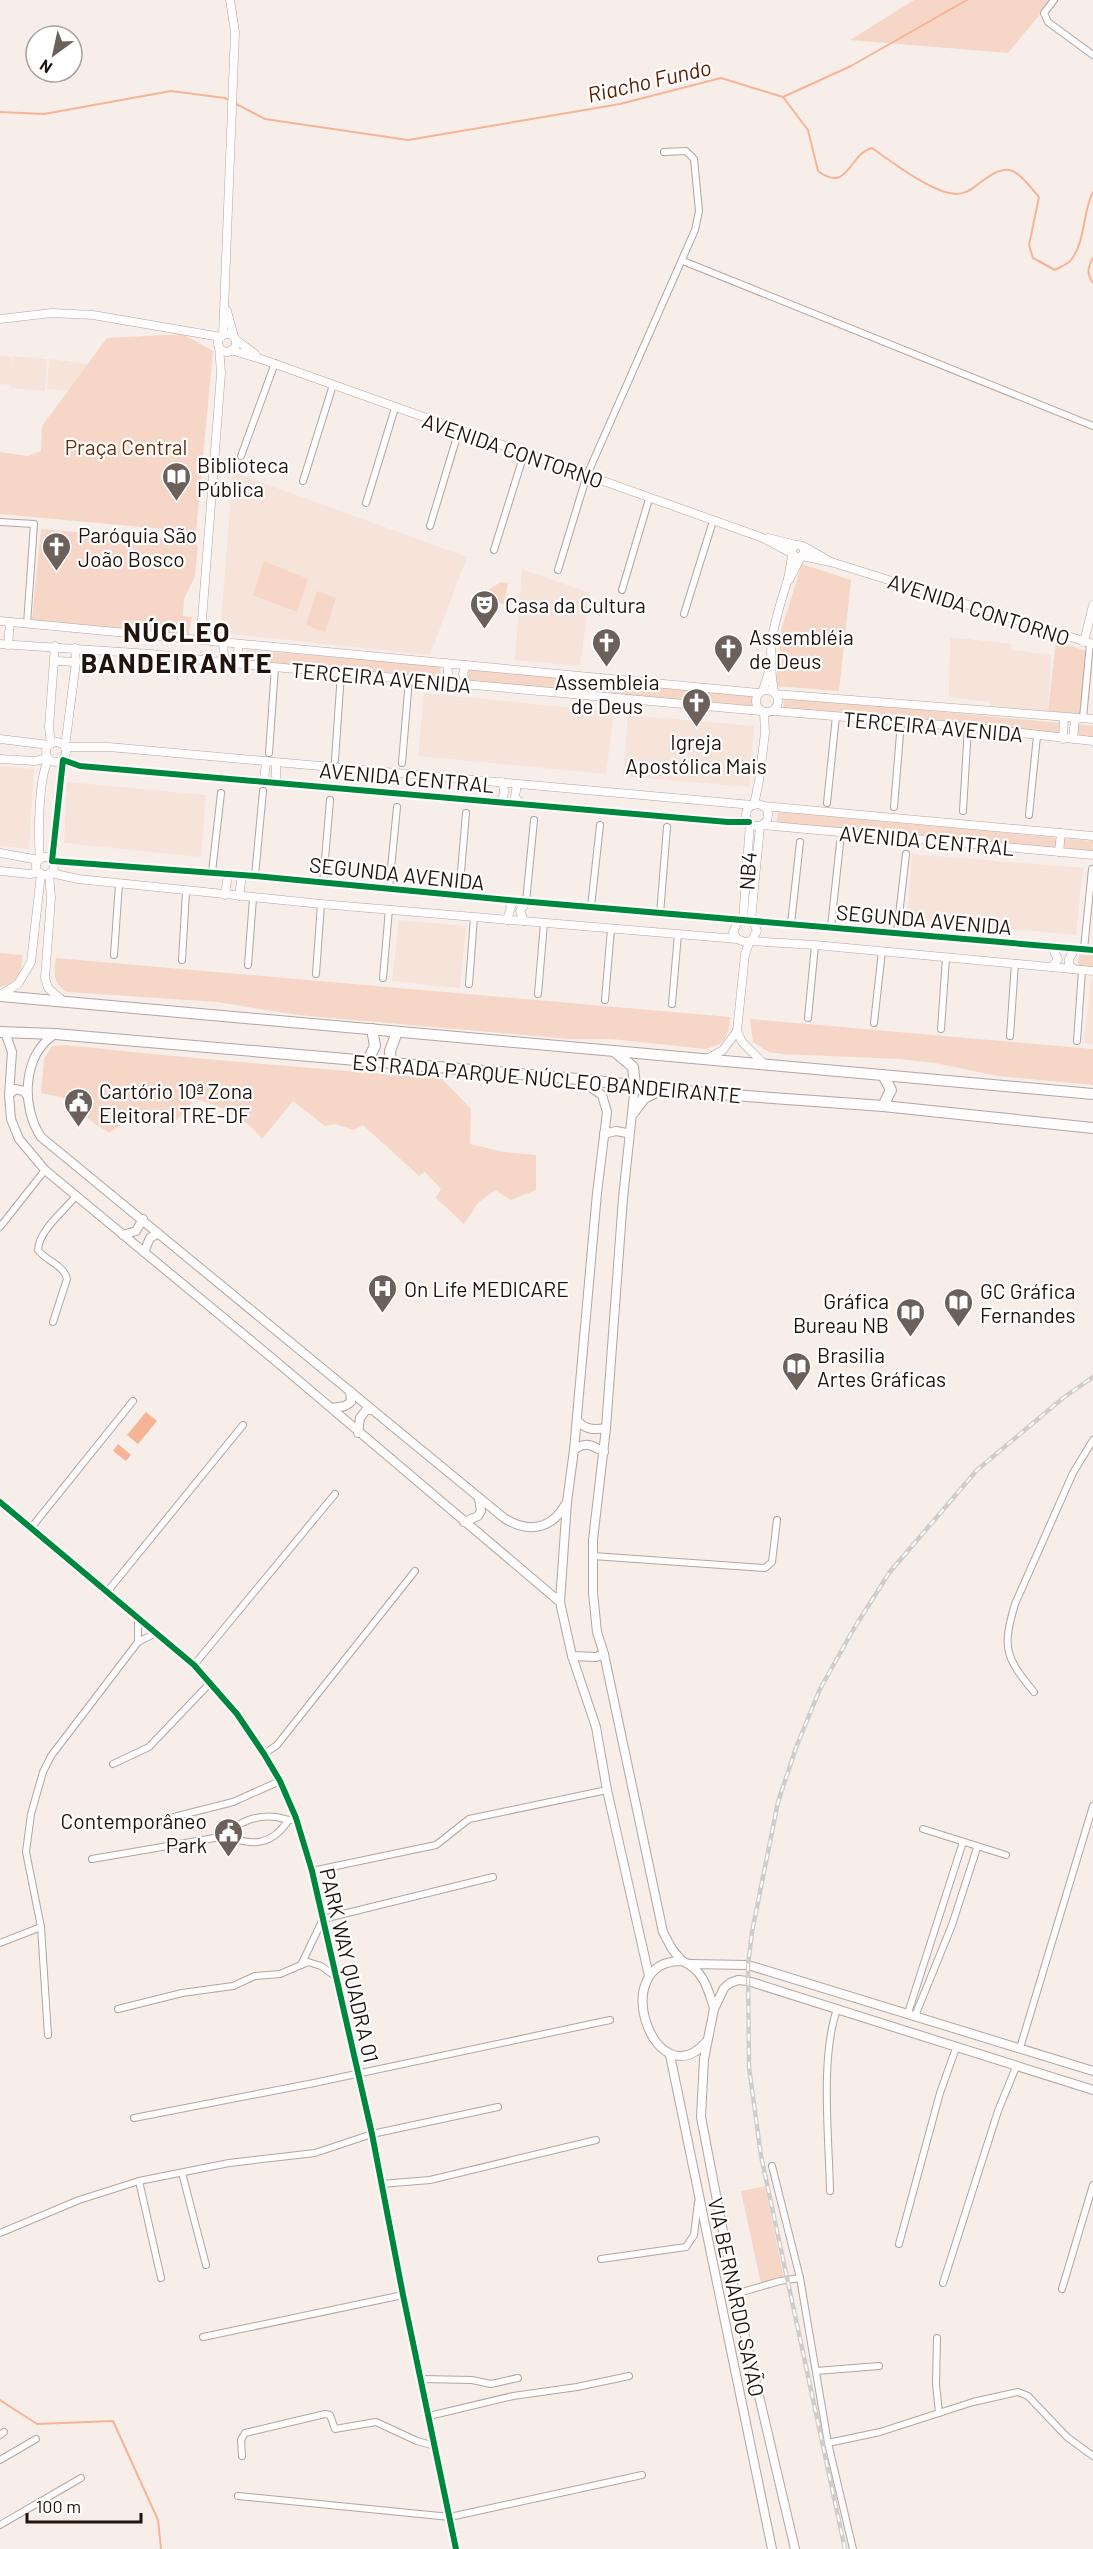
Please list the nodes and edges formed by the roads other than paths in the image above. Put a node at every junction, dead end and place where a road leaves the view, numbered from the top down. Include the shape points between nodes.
1 (230, 0) edge
2 (1054, 0) edge
3 (1093, 56) edge
4 (664, 152) dead end
5 (683, 261) junction
6 (225, 304) junction
7 (0, 319) edge
8 (234, 338) junction
9 (220, 340) junction
10 (230, 351) junction
11 (264, 360) junction
12 (275, 363) junction
13 (221, 374) junction
14 (333, 385) junction
15 (395, 408) junction
16 (1093, 426) edge
17 (459, 430) junction
18 (524, 454) junction
19 (241, 456) dead end
20 (587, 475) junction
21 (303, 481) dead end
22 (649, 499) junction
23 (366, 503) dead end
24 (712, 521) junction
25 (0, 522) edge
26 (430, 526) dead end
27 (764, 538) junction
28 (799, 546) junction
29 (494, 550) dead end
30 (797, 555) junction
31 (831, 562) junction
32 (558, 570) dead end
33 (622, 590) dead end
34 (1093, 605) edge
35 (684, 614) dead end
36 (202, 620) junction
37 (0, 621) edge
38 (10, 622) junction
39 (27, 624) junction
40 (191, 638) junction
41 (212, 641) junction
42 (223, 642) junction
43 (1089, 643) edge
44 (4, 644) edge
45 (239, 644) junction
46 (55, 646) junction
47 (75, 648) junction
48 (55, 661) junction
49 (76, 662) junction
50 (219, 662) junction
51 (447, 663) junction
52 (242, 664) junction
53 (771, 664) junction
54 (466, 665) junction
55 (274, 667) junction
56 (341, 673) junction
57 (409, 679) junction
58 (445, 682) junction
59 (466, 684) junction
60 (761, 691) junction
61 (775, 693) junction
62 (767, 712) junction
63 (836, 716) junction
64 (1064, 717) junction
65 (1079, 718) junction
66 (1093, 719) edge
67 (901, 722) junction
68 (968, 727) junction
69 (1037, 736) junction
70 (0, 739) edge
71 (1063, 739) junction
72 (1073, 739) junction
73 (1093, 741) edge
74 (50, 745) junction
75 (65, 747) junction
76 (269, 753) dead end
77 (49, 758) junction
78 (0, 759) edge
79 (63, 760) junction
80 (335, 760) dead end
81 (266, 762) junction
82 (276, 763) junction
83 (402, 763) dead end
84 (264, 781) junction
85 (276, 782) junction
86 (501, 782) junction
87 (517, 784) junction
88 (263, 791) dead end
89 (221, 793) dead end
90 (330, 800) dead end
91 (498, 802) junction
92 (827, 803) dead end
93 (521, 804) junction
94 (758, 805) junction
95 (397, 807) dead end
96 (894, 807) dead end
97 (963, 811) dead end
98 (466, 813) dead end
99 (1029, 815) dead end
100 (534, 820) dead end
101 (750, 823) junction
102 (600, 825) dead end
103 (761, 826) junction
104 (667, 827) dead end
105 (1060, 833) junction
106 (1093, 836) edge
107 (800, 842) dead end
108 (840, 843) dead end
109 (1059, 852) junction
110 (0, 853) edge
111 (906, 854) dead end
112 (1093, 855) edge
113 (40, 860) junction
114 (52, 861) junction
115 (1092, 868) edge
116 (0, 871) edge
117 (212, 872) junction
118 (45, 873) junction
119 (228, 874) junction
120 (242, 875) junction
121 (255, 876) junction
122 (323, 883) junction
123 (119, 884) junction
124 (389, 889) junction
125 (186, 892) junction
126 (225, 895) junction
127 (239, 896) junction
128 (459, 896) junction
129 (253, 898) junction
130 (508, 900) junction
131 (526, 902) junction
132 (321, 904) junction
133 (591, 907) junction
134 (389, 909) junction
135 (660, 914) junction
136 (474, 917) junction
137 (507, 920) junction
138 (746, 920) junction
139 (524, 921) junction
140 (544, 923) junction
141 (791, 924) junction
142 (831, 927) junction
143 (611, 929) junction
144 (897, 933) junction
145 (678, 934) junction
146 (738, 940) junction
147 (34, 941) junction
148 (751, 941) junction
149 (47, 942) junction
150 (815, 945) junction
151 (1052, 948) junction
152 (1080, 949) junction
153 (1093, 950) edge
154 (882, 951) junction
155 (745, 954) junction
156 (114, 956) dead end
157 (946, 958) junction
158 (182, 960) dead end
159 (1015, 963) junction
160 (248, 965) dead end
161 (1052, 967) junction
162 (1078, 969) junction
163 (1093, 971) edge
164 (316, 974) dead end
165 (383, 978) dead end
166 (469, 984) dead end
167 (538, 994) dead end
168 (0, 995) edge
169 (605, 1000) dead end
170 (64, 1002) junction
171 (672, 1004) dead end
172 (808, 1018) dead end
173 (874, 1023) dead end
174 (372, 1029) junction
175 (941, 1029) dead end
176 (737, 1031) junction
177 (2, 1032) edge
178 (397, 1032) junction
179 (55, 1034) junction
180 (1010, 1036) dead end
181 (1077, 1041) dead end
182 (615, 1051) junction
183 (707, 1059) junction
184 (367, 1062) junction
185 (391, 1064) junction
186 (764, 1064) junction
187 (883, 1075) junction
188 (578, 1080) junction
189 (634, 1085) junction
190 (665, 1088) junction
191 (1093, 1094) edge
192 (9, 1095) junction
193 (28, 1097) junction
194 (884, 1106) junction
195 (633, 1113) junction
196 (1093, 1128) edge
197 (604, 1134) junction
198 (629, 1136) junction
199 (45, 1170) junction
200 (76, 1196) junction
201 (143, 1219) junction
202 (0, 1227) edge
203 (158, 1233) junction
204 (123, 1235) junction
205 (144, 1252) junction
206 (53, 1322) dead end
207 (350, 1391) junction
208 (133, 1401) dead end
209 (332, 1408) junction
210 (372, 1410) junction
211 (577, 1420) junction
212 (243, 1425) dead end
213 (606, 1428) junction
214 (358, 1433) junction
215 (1093, 1440) edge
216 (574, 1450) junction
217 (604, 1452) junction
218 (335, 1494) dead end
219 (479, 1499) junction
220 (0, 1502) edge
221 (567, 1502) junction
222 (777, 1520) dead end
223 (464, 1522) junction
224 (31, 1528) junction
225 (592, 1556) junction
226 (415, 1571) dead end
227 (107, 1592) junction
228 (560, 1602) junction
229 (138, 1618) junction
230 (156, 1633) junction
231 (138, 1642) junction
232 (604, 1654) junction
233 (572, 1656) junction
234 (194, 1665) junction
235 (210, 1683) junction
236 (1034, 1692) dead end
237 (264, 1754) junction
238 (113, 1764) dead end
239 (280, 1780) junction
240 (607, 1790) junction
241 (1093, 1806) edge
242 (296, 1818) junction
243 (288, 1821) junction
244 (142, 1825) dead end
245 (923, 1829) dead end
246 (226, 1836) junction
247 (963, 1842) junction
248 (977, 1848) junction
249 (1006, 1855) dead end
250 (958, 1856) junction
251 (92, 1859) dead end
252 (973, 1860) junction
253 (312, 1871) junction
254 (493, 1877) dead end
255 (323, 1919) junction
256 (937, 1921) junction
257 (952, 1926) junction
258 (41, 1927) junction
259 (0, 1943) edge
260 (686, 1962) junction
261 (301, 1965) junction
262 (921, 1974) junction
263 (335, 1976) junction
264 (649, 1976) junction
265 (932, 1978) junction
266 (118, 2009) dead end
267 (714, 2009) junction
268 (837, 2009) junction
269 (912, 2015) junction
270 (609, 2020) dead end
271 (48, 2034) dead end
272 (707, 2042) junction
273 (956, 2048) junction
274 (1020, 2048) junction
275 (670, 2055) junction
276 (1016, 2067) junction
277 (1093, 2071) edge
278 (357, 2073) junction
279 (1093, 2090) edge
280 (498, 2107) dead end
281 (134, 2118) dead end
282 (372, 2133) junction
283 (596, 2140) dead end
284 (772, 2166) dead end
285 (182, 2173) junction
286 (139, 2181) junction
287 (381, 2184) junction
288 (1093, 2186) edge
289 (830, 2191) dead end
290 (699, 2198) junction
291 (0, 2233) edge
292 (899, 2244) dead end
293 (601, 2259) dead end
294 (206, 2265) dead end
295 (161, 2278) dead end
296 (800, 2278) junction
297 (944, 2283) dead end
298 (1062, 2289) dead end
299 (735, 2294) junction
300 (403, 2295) junction
301 (203, 2337) dead end
302 (937, 2338) dead end
303 (879, 2366) dead end
304 (816, 2371) junction
305 (628, 2376) dead end
306 (518, 2378) dead end
307 (421, 2379) junction
308 (939, 2413) junction
309 (429, 2416) junction
310 (36, 2439) dead end
311 (828, 2442) junction
312 (435, 2446) junction
313 (242, 2456) dead end
314 (1093, 2457) edge
315 (0, 2460) edge
316 (642, 2475) dead end
317 (81, 2478) dead end
318 (238, 2496) dead end
319 (450, 2517) junction
320 (0, 2525) edge
321 (456, 2549) edge
322 (772, 2549) edge
323 (795, 2549) edge
324 (853, 2549) edge

1 - 6 street via 235,32
2 - 3 street via 1044,13 1048,22
4 - 5 street via 686,151 694,159 699,210
5 - 16 street
5 - 20 street
6 - 8 street
6 - 9 street
7 - 9 street via 93,315 195,331
8 - 9 street via 228,334
8 - 10 street via 235,345
8 - 11 street, AVENIDA CONTORNO
9 - 10 street via 223,350
9 - 13 street
10 - 11 street, AVENIDA CONTORNO
10 - 13 street
11 - 12 street, AVENIDA CONTORNO
12 - 14 street, AVENIDA CONTORNO
12 - 19 street
13 - 36 street
14 - 15 street, AVENIDA CONTORNO
14 - 21 street
15 - 17 street, AVENIDA CONTORNO
15 - 23 street
17 - 18 street, AVENIDA CONTORNO
17 - 26 street
18 - 20 street, AVENIDA CONTORNO
18 - 29 street
20 - 22 street, AVENIDA CONTORNO
20 - 32 street
22 - 24 street, AVENIDA CONTORNO
22 - 33 street
24 - 27 street, AVENIDA CONTORNO
24 - 35 street
25 - 39 street via 34,524
27 - 28 street, AVENIDA CONTORNO
27 - 30 street, AVENIDA CONTORNO
28 - 30 street via 805,553
28 - 31 street, AVENIDA CONTORNO
30 - 31 street, AVENIDA CONTORNO
30 - 53 street via 773,626
31 - 43 street, AVENIDA CONTORNO
34 - 43 street
36 - 40 street
36 - 41 street
37 - 38 street, TERCEIRA AVENIDA
38 - 39 street, TERCEIRA AVENIDA
38 - 44 street
39 - 40 street, TERCEIRA AVENIDA
40 - 41 street, TERCEIRA AVENIDA
41 - 42 street, TERCEIRA AVENIDA
42 - 45 street, TERCEIRA AVENIDA
42 - 50 street via 225,652
43 - 65 street
44 - 46 street, TERCEIRA AVENIDA
45 - 51 street, TERCEIRA AVENIDA
45 - 52 street via 237,657
46 - 47 street, TERCEIRA AVENIDA
46 - 48 street
47 - 49 street
47 - 50 street, TERCEIRA AVENIDA
48 - 49 street
48 - 74 street
49 - 75 street
50 - 52 street, TERCEIRA AVENIDA
51 - 54 street, TERCEIRA AVENIDA
51 - 58 street
52 - 55 street, TERCEIRA AVENIDA
53 - 60 street
53 - 61 street
54 - 59 street
54 - 60 street, TERCEIRA AVENIDA
55 - 56 street, TERCEIRA AVENIDA
55 - 76 street
56 - 57 street, TERCEIRA AVENIDA
56 - 80 street
57 - 58 street, TERCEIRA AVENIDA
57 - 83 street
58 - 59 street, TERCEIRA AVENIDA
59 - 62 street, TERCEIRA AVENIDA
60 - 61 street, TERCEIRA AVENIDA
60 - 62 street via 755,702
61 - 62 street via 778,701
61 - 64 street, TERCEIRA AVENIDA
62 - 63 street, TERCEIRA AVENIDA
62 - 94 street
63 - 67 street, TERCEIRA AVENIDA
63 - 92 street
64 - 65 street, TERCEIRA AVENIDA
64 - 71 street
65 - 66 street, TERCEIRA AVENIDA
65 - 72 street
67 - 68 street, TERCEIRA AVENIDA
67 - 96 street
68 - 69 street, TERCEIRA AVENIDA
68 - 97 street
69 - 71 street, TERCEIRA AVENIDA
69 - 99 street
70 - 74 street
71 - 72 street, TERCEIRA AVENIDA
72 - 73 street, TERCEIRA AVENIDA
74 - 75 street via 58,743
74 - 77 street
75 - 79 street
75 - 81 street, AVENIDA CENTRAL via 109,747
77 - 78 street
77 - 79 street via 55,762
77 - 113 street via 43,773
79 - 84 street, AVENIDA CENTRAL via 80,766
79 - 114 street
81 - 82 street, AVENIDA CENTRAL
81 - 84 street
82 - 85 street
82 - 86 street, AVENIDA CENTRAL
84 - 85 street, AVENIDA CENTRAL
85 - 91 street, AVENIDA CENTRAL
86 - 87 street, AVENIDA CENTRAL
86 - 91 street via 504,792
87 - 93 street via 514,796
87 - 94 street, AVENIDA CENTRAL
88 - 121 street
89 - 117 street
90 - 122 street
91 - 93 street, AVENIDA CENTRAL
93 - 101 street, AVENIDA CENTRAL
94 - 101 street, NB4 via 746,815
94 - 103 street, NB4 via 768,814
94 - 105 street, AVENIDA CENTRAL
95 - 124 street
98 - 128 street
100 - 131 street
101 - 103 street, AVENIDA CENTRAL
101 - 138 street, NB4
102 - 133 street
103 - 109 street, AVENIDA CENTRAL
103 - 138 street, NB4
104 - 135 street
105 - 106 street, AVENIDA CENTRAL
105 - 109 street
107 - 141 street
108 - 142 street
109 - 112 street, AVENIDA CENTRAL
110 - 113 street
111 - 144 street
113 - 114 street, SEGUNDA AVENIDA
113 - 118 street via 36,866
114 - 117 street, SEGUNDA AVENIDA
114 - 118 street via 54,865
115 - 152 street
116 - 118 street, SEGUNDA AVENIDA
117 - 119 street, SEGUNDA AVENIDA
118 - 123 street, SEGUNDA AVENIDA
118 - 147 street
118 - 149 street via 51,888
119 - 120 street, SEGUNDA AVENIDA
119 - 126 street
120 - 121 street, SEGUNDA AVENIDA
120 - 127 street
121 - 122 street, SEGUNDA AVENIDA
122 - 124 street, SEGUNDA AVENIDA
123 - 125 street, SEGUNDA AVENIDA
123 - 156 street
124 - 128 street, SEGUNDA AVENIDA
125 - 126 street, SEGUNDA AVENIDA
125 - 158 street
126 - 127 street, SEGUNDA AVENIDA
127 - 129 street, SEGUNDA AVENIDA
128 - 130 street, SEGUNDA AVENIDA
129 - 132 street, SEGUNDA AVENIDA
129 - 160 street
130 - 131 street, SEGUNDA AVENIDA
130 - 137 street via 511,907
131 - 133 street, SEGUNDA AVENIDA
131 - 139 street via 520,911
132 - 134 street, SEGUNDA AVENIDA
132 - 164 street
133 - 135 street, SEGUNDA AVENIDA
134 - 136 street, SEGUNDA AVENIDA
134 - 165 street
135 - 138 street, SEGUNDA AVENIDA
136 - 137 street, SEGUNDA AVENIDA
136 - 166 street
137 - 139 street, SEGUNDA AVENIDA
138 - 141 street, SEGUNDA AVENIDA
138 - 146 street via 733,932
138 - 148 street via 757,931
139 - 140 street, SEGUNDA AVENIDA
140 - 143 street, SEGUNDA AVENIDA
140 - 167 street
141 - 142 street, SEGUNDA AVENIDA
142 - 144 street, SEGUNDA AVENIDA
143 - 145 street, SEGUNDA AVENIDA
143 - 169 street
144 - 151 street, SEGUNDA AVENIDA
145 - 146 street, SEGUNDA AVENIDA
145 - 171 street
146 - 148 street, SEGUNDA AVENIDA
146 - 155 street
147 - 149 street
147 - 168 street via 31,962 23,977
148 - 150 street, SEGUNDA AVENIDA
148 - 155 street
149 - 170 street via 46,984
150 - 154 street, SEGUNDA AVENIDA
150 - 172 street
151 - 152 street, SEGUNDA AVENIDA
151 - 161 street via 1058,959
152 - 153 street, SEGUNDA AVENIDA
152 - 162 street via 1069,959 1070,965
154 - 157 street, SEGUNDA AVENIDA
154 - 173 street
155 - 176 street
157 - 159 street, SEGUNDA AVENIDA
157 - 175 street
159 - 161 street, SEGUNDA AVENIDA
159 - 180 street
161 - 162 street, SEGUNDA AVENIDA
162 - 163 street, SEGUNDA AVENIDA
162 - 181 street
168 - 170 highway, ESTRADA PARQUE NÚCLEO BANDEIRANTE
170 - 174 highway, ESTRADA PARQUE NÚCLEO BANDEIRANTE
174 - 178 highway, ESTRADA PARQUE NÚCLEO BANDEIRANTE
174 - 184 highway via 375,1046
176 - 183 street via 723,1050
176 - 186 street via 742,1042
177 - 179 highway, ESTRADA PARQUE NÚCLEO BANDEIRANTE
177 - 192 main road via 12,1052
178 - 182 highway, ESTRADA PARQUE NÚCLEO BANDEIRANTE
178 - 185 highway via 390,1051
179 - 184 highway, ESTRADA PARQUE NÚCLEO BANDEIRANTE
179 - 193 main road via 43,1041 36,1052
182 - 183 highway, ESTRADA PARQUE NÚCLEO BANDEIRANTE
182 - 189 highway via 633,1067
183 - 186 highway, ESTRADA PARQUE NÚCLEO BANDEIRANTE
184 - 185 highway, ESTRADA PARQUE NÚCLEO BANDEIRANTE
185 - 188 highway, ESTRADA PARQUE NÚCLEO BANDEIRANTE
186 - 187 highway, ESTRADA PARQUE NÚCLEO BANDEIRANTE
187 - 191 highway, ESTRADA PARQUE NÚCLEO BANDEIRANTE
187 - 194 highway via 891,1090
188 - 189 highway, ESTRADA PARQUE NÚCLEO BANDEIRANTE
188 - 197 main road via 602,1095 607,1112
189 - 190 highway, ESTRADA PARQUE NÚCLEO BANDEIRANTE
189 - 195 main road
190 - 194 highway, ESTRADA PARQUE NÚCLEO BANDEIRANTE
190 - 195 highway via 644,1098
192 - 193 main road via 15,1089 24,1091
192 - 199 main road via 11,1119 19,1139
193 - 201 main road via 32,1123 41,1137
194 - 196 highway, ESTRADA PARQUE NÚCLEO BANDEIRANTE
195 - 198 main road
197 - 198 main road via 616,1131
197 - 211 main road
198 - 213 main road
199 - 200 main road
199 - 202 street
200 - 204 main road
200 - 206 street via 38,1246 42,1256 61,1269 67,1279
201 - 203 main road
201 - 204 main road via 136,1231
203 - 205 main road via 150,1238
203 - 207 main road
204 - 205 main road
205 - 209 main road
207 - 209 main road via 351,1402
207 - 210 main road
208 - 224 street
209 - 214 main road
210 - 214 main road via 366,1410 360,1418
210 - 219 main road
211 - 213 main road via 588,1429
211 - 216 main road
212 - 227 street
213 - 217 main road
214 - 223 main road
215 - 236 street via 1073,1473 1010,1622 1010,1659
216 - 217 main road via 587,1444
216 - 221 main road
217 - 225 main road
218 - 234 street
219 - 221 main road via 512,1523 535,1528 553,1521
219 - 223 main road via 482,1511
220 - 224 street, PARK WAY QUADRA 01
221 - 228 main road
222 - 225 street via 772,1562 765,1568
223 - 228 main road
224 - 227 street, PARK WAY QUADRA 01
225 - 232 main road via 593,1607
226 - 237 street via 277,1745
227 - 229 street, PARK WAY QUADRA 01
228 - 233 main road
229 - 230 street, PARK WAY QUADRA 01
229 - 231 street
230 - 231 street
230 - 234 street, PARK WAY QUADRA 01
231 - 258 street via 43,1772 26,1852
232 - 233 main road
232 - 260 main road via 663,1932 672,1949
233 - 240 main road via 596,1727
234 - 235 street, PARK WAY QUADRA 01
235 - 237 street, PARK WAY QUADRA 01
235 - 238 street via 149,1747
237 - 239 street, PARK WAY QUADRA 01
239 - 242 street, PARK WAY QUADRA 01
239 - 244 street via 233,1802
240 - 253 street via 469,1819 436,1845
240 - 264 main road
241 - 274 street
242 - 243 street
242 - 253 street, PARK WAY QUADRA 01
243 - 246 street via 276,1817 246,1820
243 - 246 street via 280,1832 258,1842 244,1843
245 - 247 street
246 - 251 street
247 - 248 street
247 - 250 street
248 - 249 street
248 - 252 street
250 - 252 street
250 - 256 street
252 - 257 street
253 - 255 street, PARK WAY QUADRA 01
254 - 255 street
255 - 261 street
255 - 263 street, PARK WAY QUADRA 01
256 - 257 street
256 - 262 street
257 - 265 street
258 - 259 street
258 - 271 street
260 - 264 main road via 661,1965
260 - 267 main road via 697,1970 707,1986
260 - 269 main road via 748,1965
261 - 263 street via 315,1963
261 - 266 street via 280,1974 255,1976 233,1986
262 - 265 street
262 - 269 street
263 - 278 street, PARK WAY QUADRA 01
264 - 275 main road via 642,1998 646,2022 659,2045
265 - 269 street
267 - 268 main road via 724,1988 738,1980
267 - 272 main road
268 - 273 main road
268 - 289 street via 828,2057
269 - 274 main road
270 - 278 street
272 - 275 main road via 696,2054
272 - 299 main road, VIA BERNARDO SAYÃO via 701,2116
273 - 276 main road
273 - 292 street
274 - 277 main road
275 - 290 main road
276 - 279 main road
276 - 297 street via 998,2111
278 - 281 street
278 - 282 street, PARK WAY QUADRA 01
280 - 282 street
282 - 285 street via 315,2153
282 - 287 street, PARK WAY QUADRA 01
283 - 287 street via 430,2180
284 - 296 street
285 - 286 street
285 - 294 street
286 - 291 street via 79,2200
286 - 295 street
287 - 300 street, PARK WAY QUADRA 01
288 - 298 street
290 - 293 street via 694,2235 687,2247
290 - 322 main road
296 - 299 street
296 - 304 street
299 - 323 main road, VIA BERNARDO SAYÃO
300 - 301 street
300 - 307 street, PARK WAY QUADRA 01
302 - 308 street
303 - 304 street
304 - 311 street
305 - 309 street via 513,2396
306 - 307 street via 491,2384
307 - 309 street, PARK WAY QUADRA 01
308 - 311 street via 880,2432
308 - 314 street via 1018,2392
309 - 312 street, PARK WAY QUADRA 01
310 - 315 street
311 - 324 street
312 - 313 street via 376,2422 335,2429 330,2415 325,2414 245,2433 241,2440
312 - 319 street, PARK WAY QUADRA 01
316 - 319 street
317 - 320 street
318 - 319 street
319 - 321 street, PARK WAY QUADRA 01

